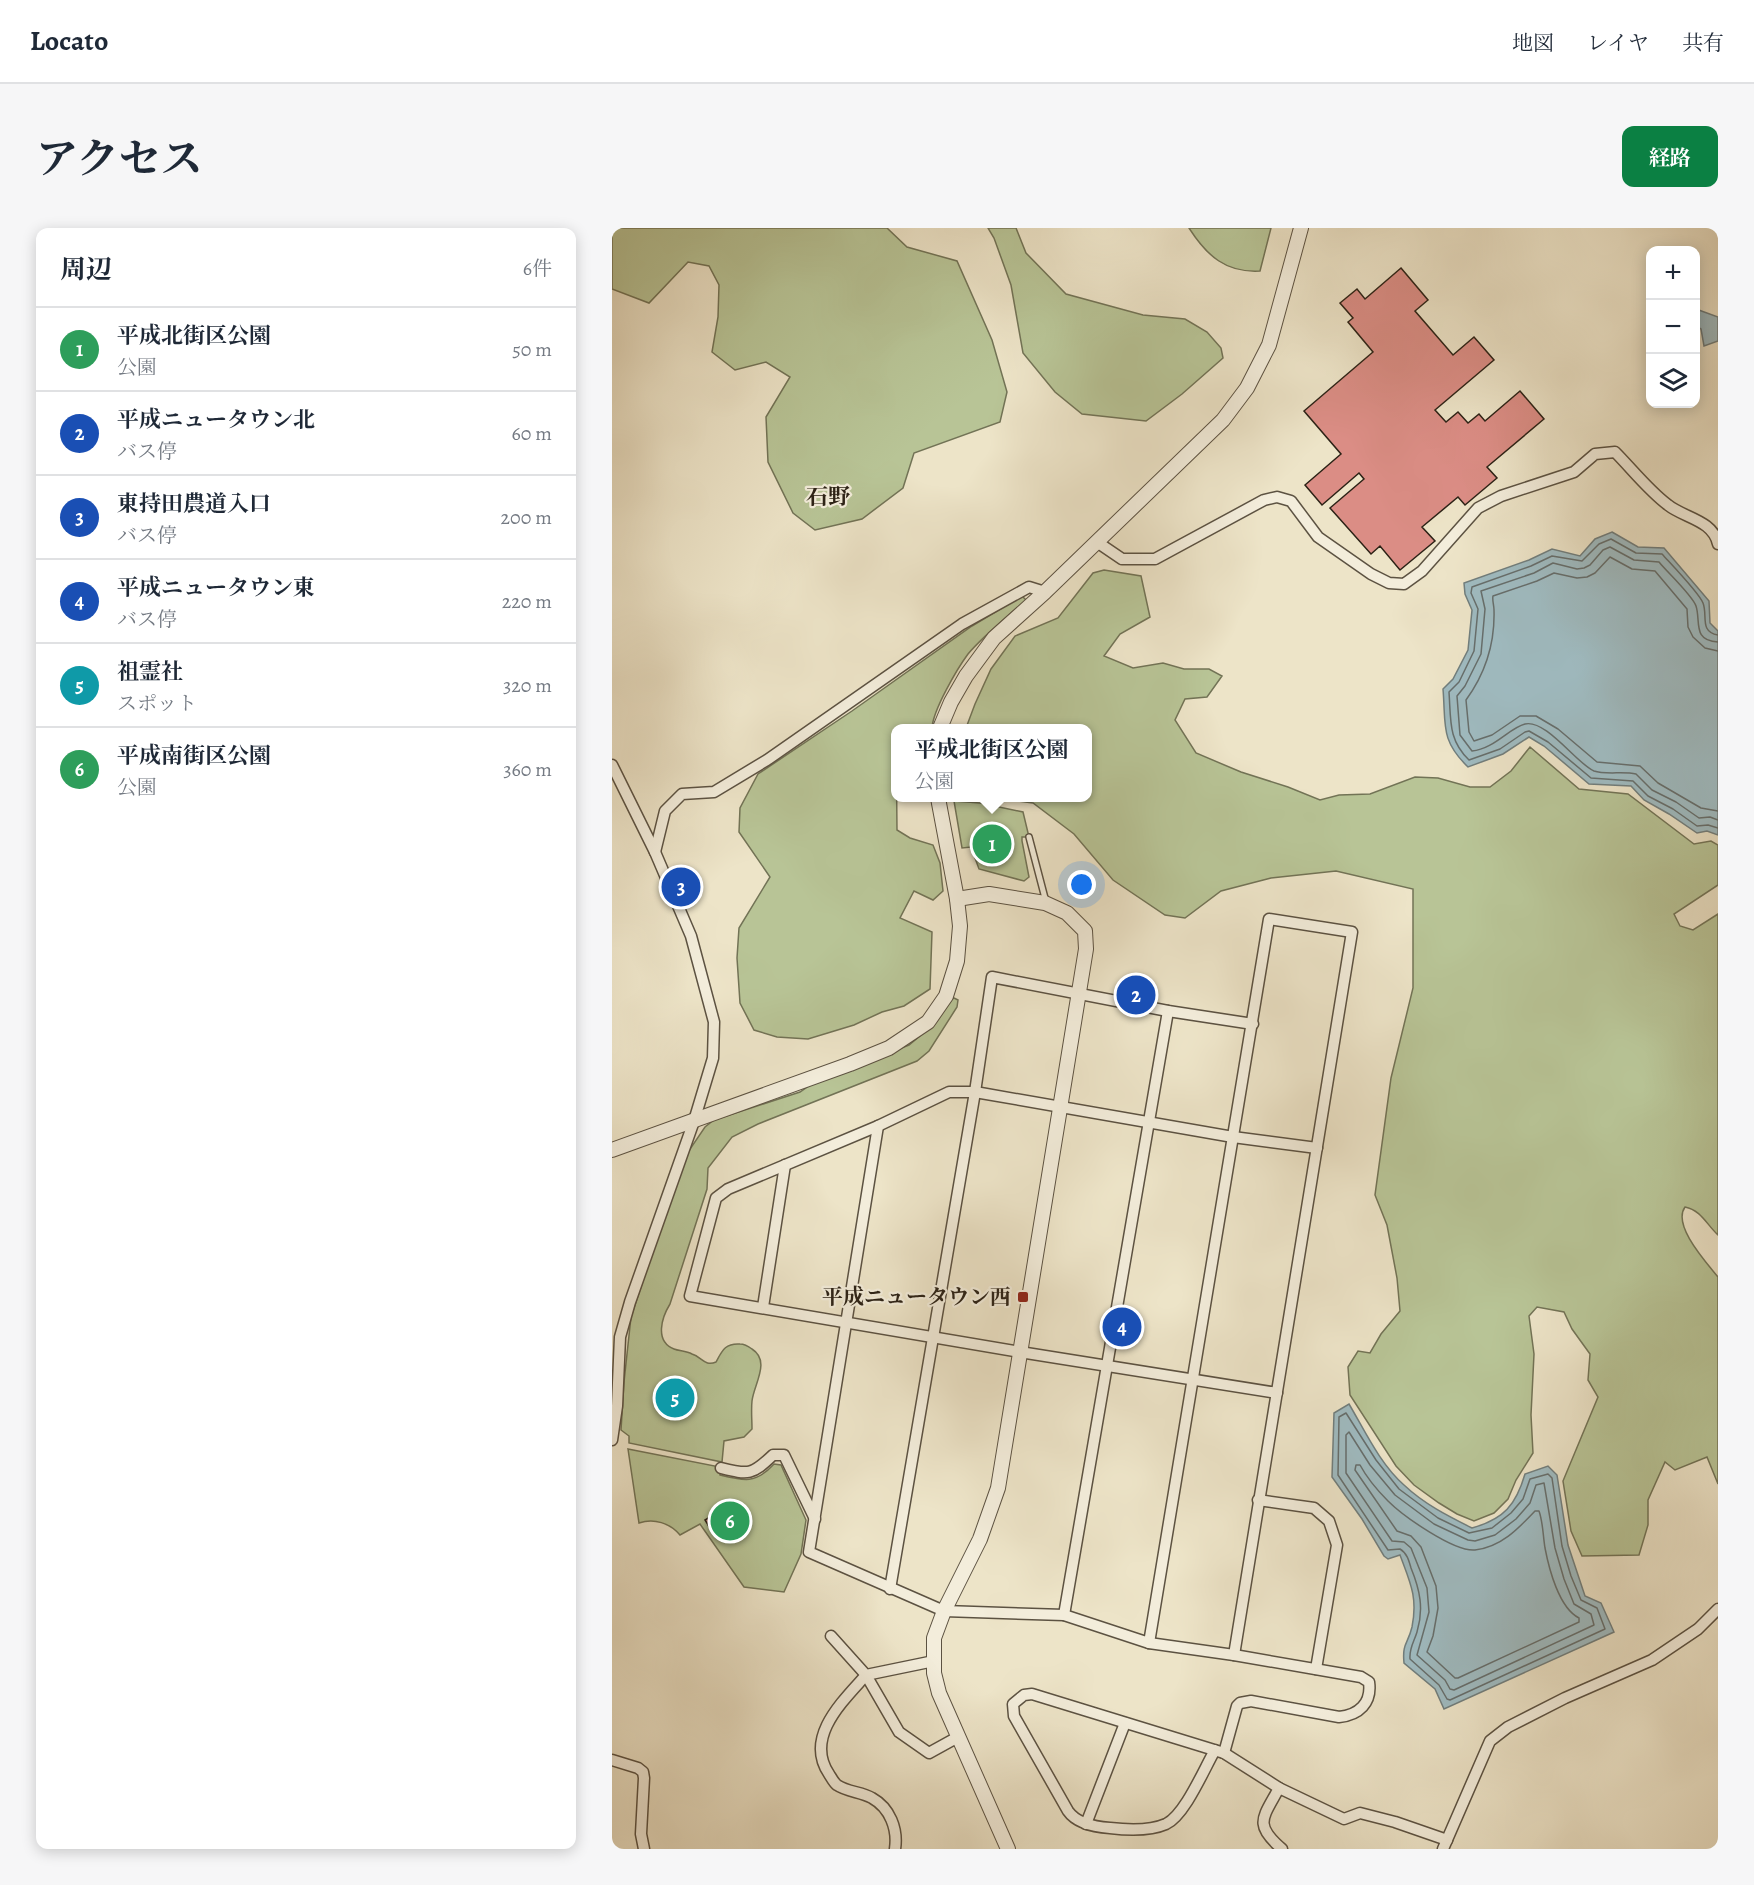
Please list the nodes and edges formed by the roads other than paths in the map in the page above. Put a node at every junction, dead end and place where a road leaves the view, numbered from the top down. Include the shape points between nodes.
1 (1301, 228) edge
2 (1097, 542) junction
3 (1718, 544) edge
4 (1045, 592) junction
5 (942, 724) edge
6 (612, 765) edge
7 (938, 802) edge
8 (1029, 837) dead end
9 (655, 852) junction
10 (957, 899) junction
11 (1047, 904) junction
12 (1078, 993) junction
13 (1168, 1011) junction
14 (1253, 1024) junction
15 (975, 1092) junction
16 (1059, 1107) junction
17 (694, 1120) junction
18 (1150, 1122) junction
19 (878, 1125) junction
20 (1233, 1137) junction
21 (1317, 1148) junction
22 (612, 1150) edge
23 (785, 1165) junction
24 (763, 1307) junction
25 (847, 1323) junction
26 (933, 1336) junction
27 (1020, 1352) junction
28 (1107, 1365) junction
29 (1192, 1379) junction
30 (1277, 1393) junction
31 (612, 1438) edge
32 (721, 1468) dead end
33 (1258, 1500) junction
34 (814, 1519) junction
35 (890, 1589) junction
36 (1718, 1609) edge
37 (944, 1611) junction
38 (1064, 1615) junction
39 (831, 1636) dead end
40 (1149, 1643) junction
41 (1234, 1655) junction
42 (934, 1661) junction
43 (1316, 1669) junction
44 (866, 1675) junction
45 (1125, 1723) junction
46 (958, 1737) junction
47 (1219, 1751) junction
48 (612, 1760) edge
49 (1279, 1788) junction
50 (1086, 1824) junction
51 (1445, 1844) edge
52 (644, 1849) edge
53 (895, 1849) edge
54 (1008, 1849) edge
55 (1282, 1849) edge

1 - 2 street via 1272,336 1247,388 1223,420
2 - 3 street via 1122,559 1155,559 1264,500 1277,497 1291,501 1318,537 1371,574 1389,583 1404,584 1422,571 1478,508 1501,496 1574,472 1595,454 1615,452 1668,506 1708,527
2 - 4 street
4 - 5 street via 994,638 966,676
4 - 9 street via 1029,587 962,624 787,747 714,792 682,794 665,811
6 - 9 street
7 - 10 street
8 - 11 lane
9 - 17 street via 691,936 714,1022 713,1058
10 - 11 street via 989,894
10 - 17 street via 957,961 946,996 928,1022 890,1048
11 - 12 street via 1067,913 1085,932
12 - 13 street
12 - 15 street via 992,977
12 - 16 street
13 - 14 street
13 - 18 street
14 - 20 street
14 - 21 street via 1269,919 1352,932
15 - 16 street
15 - 19 street via 949,1092
15 - 26 street
16 - 18 street
16 - 27 street
17 - 22 street
17 - 31 street via 620,1337
18 - 20 street
18 - 28 street
19 - 23 street
19 - 25 street
20 - 21 street
20 - 29 street
21 - 30 street
23 - 24 street
23 - 24 street via 716,1198 690,1296
24 - 25 street
25 - 26 street
25 - 34 street
26 - 27 street
26 - 35 street
27 - 28 street
27 - 37 street via 998,1488 980,1539
28 - 29 street
28 - 38 street
29 - 30 street
29 - 40 street
30 - 33 street
32 - 34 street via 745,1473 763,1466 773,1455 784,1455
33 - 41 street
33 - 43 street via 1314,1508 1329,1521 1336,1545
34 - 35 street via 809,1552
35 - 37 street
36 - 51 street via 1698,1629 1652,1660 1565,1698 1508,1727 1490,1741
37 - 38 street
37 - 42 street via 934,1638
38 - 40 street
39 - 44 street
40 - 41 street
41 - 43 street
42 - 44 street
42 - 46 street via 939,1693
43 - 47 street via 1367,1679 1370,1687 1365,1706 1339,1717 1245,1701 1237,1706
44 - 46 street via 899,1732 929,1754
44 - 53 street via 836,1709 821,1736 823,1765 837,1785 873,1798 891,1815
45 - 47 street
45 - 50 street
45 - 50 street via 1032,1694 1013,1704 1014,1716 1068,1811
46 - 54 street
47 - 49 street
47 - 50 street via 1181,1810 1166,1824 1125,1830
48 - 52 street via 643,1772
49 - 51 street via 1344,1819 1360,1813 1395,1822
49 - 55 street via 1263,1822 1267,1834

